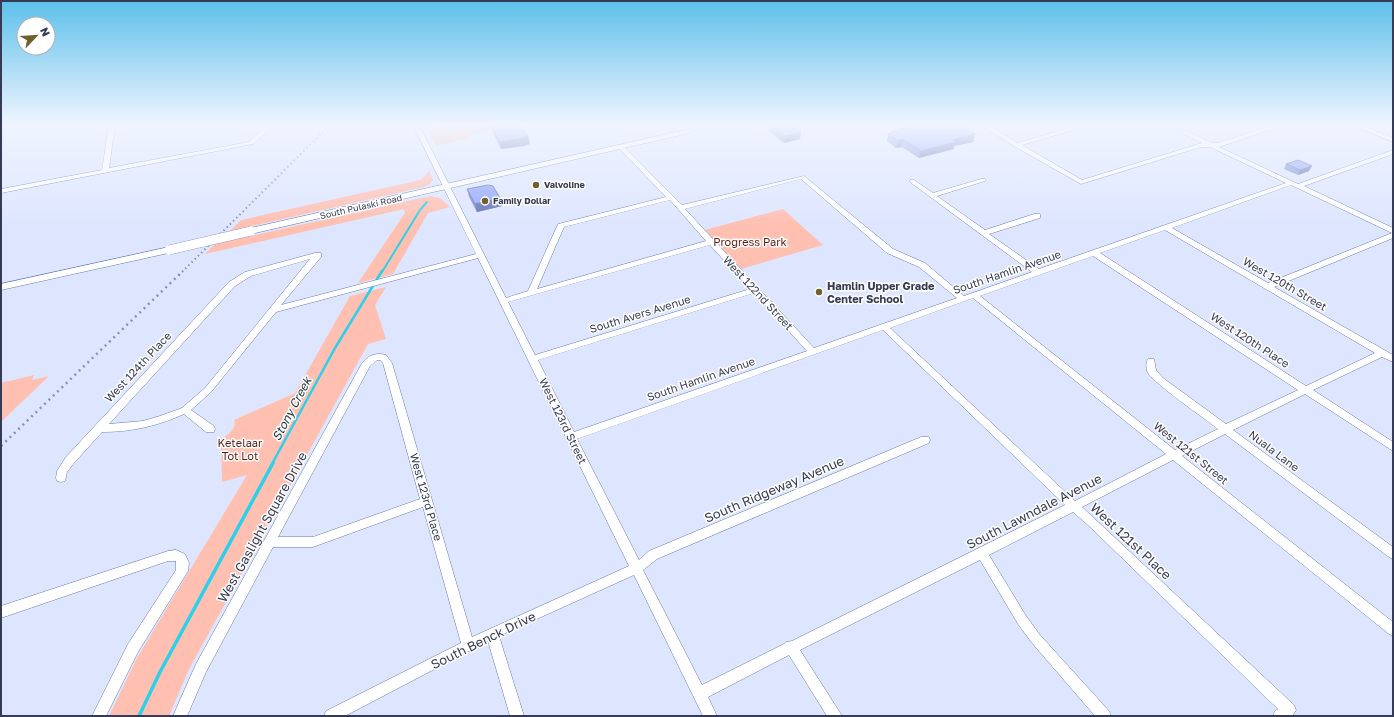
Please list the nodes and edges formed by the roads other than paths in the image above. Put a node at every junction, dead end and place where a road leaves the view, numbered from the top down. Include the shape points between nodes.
1 (107, 158) edge
2 (170, 158) edge
3 (432, 158) edge
4 (575, 158) edge
5 (632, 158) edge
6 (1040, 158) edge
7 (1157, 158) edge
8 (1239, 158) edge
9 (1374, 158) edge
10 (105, 171) junction
11 (983, 180) dead end
12 (912, 181) dead end
13 (1295, 185) junction
14 (447, 187) junction
15 (1, 191) edge
16 (932, 195) junction
17 (671, 198) junction
18 (680, 208) junction
19 (1037, 216) dead end
20 (1165, 227) junction
21 (1393, 231) edge
22 (984, 233) junction
23 (1393, 235) edge
24 (711, 242) junction
25 (1094, 253) junction
26 (480, 256) junction
27 (1038, 272) junction
28 (1268, 286) junction
29 (1, 287) edge
30 (755, 290) junction
31 (531, 293) junction
32 (974, 295) junction
33 (963, 299) junction
34 (503, 301) junction
35 (274, 310) junction
36 (884, 327) junction
37 (812, 352) junction
38 (1382, 353) junction
39 (376, 356) joint
40 (1393, 359) edge
41 (532, 360) junction
42 (1151, 361) dead end
43 (1305, 390) junction
44 (185, 410) junction
45 (99, 428) junction
46 (210, 430) dead end
47 (1226, 430) junction
48 (571, 437) junction
49 (925, 440) dead end
50 (1393, 447) edge
51 (1175, 455) junction
52 (61, 478) dead end
53 (427, 501) junction
54 (1074, 506) junction
55 (269, 542) junction
56 (982, 553) junction
57 (1393, 554) edge
58 (636, 569) junction
59 (1, 612) edge
60 (1393, 630) edge
61 (492, 633) junction
62 (468, 646) junction
63 (790, 646) junction
64 (699, 694) junction
65 (1285, 713) edge
66 (99, 716) edge
67 (180, 716) edge
68 (331, 716) edge
69 (517, 716) edge
70 (710, 716) edge
71 (835, 716) edge
72 (1104, 716) edge

1 - 10 street
2 - 10 street
3 - 14 street, West 123rd Street
4 - 14 main road, South Pulaski Road
5 - 17 street, West 122nd Street
6 - 7 street via 1081,182
8 - 13 street
9 - 13 street, South Hamlin Avenue
10 - 15 street
11 - 16 street
12 - 16 street
13 - 20 street, South Hamlin Avenue
13 - 21 street
14 - 26 street, West 123rd Street
14 - 29 main road, South Pulaski Road, bridge
16 - 22 street
17 - 18 street, West 122nd Street
17 - 31 street via 561,226
18 - 24 street, West 122nd Street
18 - 33 street via 802,177 890,251 922,265
19 - 22 street
20 - 25 street, South Hamlin Avenue
20 - 28 street, West 120th Street
22 - 27 street
23 - 28 street
24 - 30 street, West 122nd Street
24 - 31 street
25 - 27 street, South Hamlin Avenue
25 - 43 street, West 120th Place
26 - 34 street, West 123rd Street
26 - 35 street
27 - 32 street, South Hamlin Avenue
28 - 38 street, West 120th Street
30 - 37 street, West 122nd Street
30 - 41 street, South Avers Avenue
31 - 34 street
32 - 33 street, South Hamlin Avenue
32 - 51 street, West 121st Street
33 - 36 street, South Hamlin Avenue
34 - 41 street, West 123rd Street
35 - 44 street via 208,390
35 - 45 street, West 124th Place via 318,255 258,270 240,278
36 - 37 street, South Hamlin Avenue
36 - 54 street, West 121st Place
37 - 48 street, South Hamlin Avenue
38 - 40 street, West 120th Street
38 - 43 street, South Lawndale Avenue
39 - 53 street, West 123rd Place via 383,356 387,363
39 - 55 street, West Gaslight Square Drive via 366,365
41 - 48 street, West 123rd Street
42 - 47 street, Nuala Lane via 1152,370 1160,380
43 - 47 street, South Lawndale Avenue
43 - 50 street, West 120th Place
44 - 45 street via 141,426
44 - 46 street
45 - 52 street, West 124th Place via 66,465
47 - 51 street, South Lawndale Avenue
47 - 57 street, Nuala Lane
48 - 58 street, West 123rd Street
49 - 58 street, South Ridgeway Avenue via 653,555
51 - 54 street, South Lawndale Avenue
51 - 60 street, West 121st Street
53 - 55 street via 313,542
53 - 62 street, West 123rd Place
54 - 56 street, South Lawndale Avenue
54 - 65 street, West 121st Place
55 - 67 street, West Gaslight Square Drive via 201,668
56 - 63 street, South Lawndale Avenue
56 - 72 street via 1036,639
58 - 61 street, South Benck Drive
58 - 64 street, West 123rd Street
59 - 66 street via 168,556 176,555 181,558 182,571 133,648
61 - 62 street, South Benck Drive
61 - 69 street
62 - 68 street, South Benck Drive
63 - 64 street, South Lawndale Avenue
63 - 71 street
64 - 70 street, West 123rd Street

